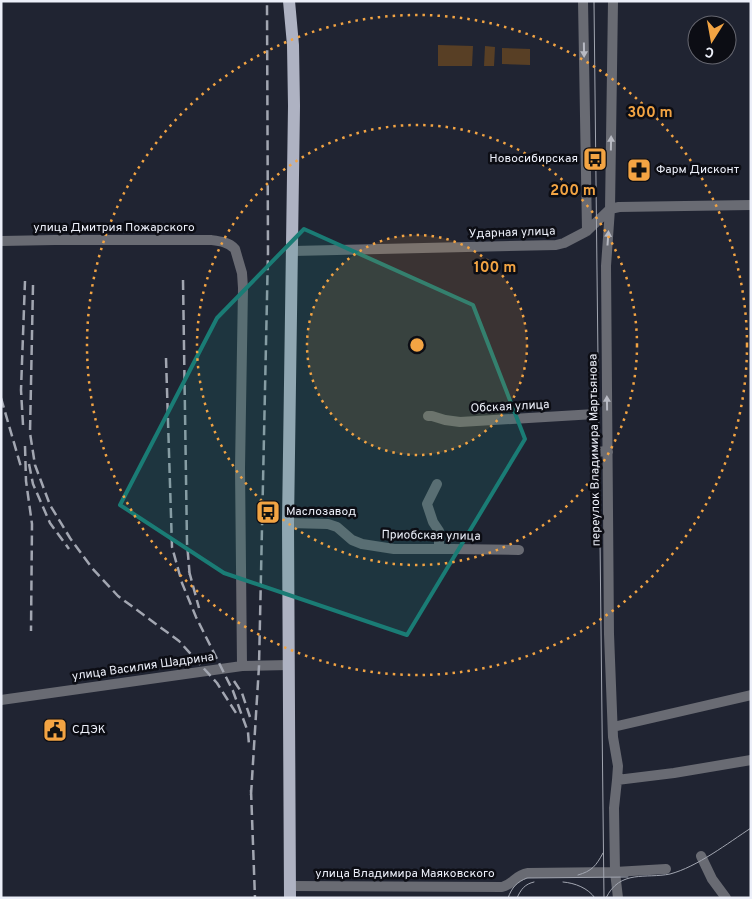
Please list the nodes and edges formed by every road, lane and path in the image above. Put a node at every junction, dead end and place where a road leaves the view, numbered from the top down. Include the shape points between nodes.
1 (289, 1) edge
2 (583, 1) edge
3 (613, 1) edge
4 (751, 206) edge
5 (610, 209) junction
6 (587, 231) junction
7 (1, 241) edge
8 (292, 251) junction
9 (595, 414) dead end
10 (428, 416) dead end
11 (595, 451) dead end
12 (608, 452) junction
13 (437, 484) dead end
14 (288, 523) junction
15 (439, 549) junction
16 (519, 550) dead end
17 (289, 665) junction
18 (242, 666) junction
19 (751, 695) edge
20 (1, 700) edge
21 (613, 727) junction
22 (751, 760) edge
23 (617, 780) junction
24 (701, 856) dead end
25 (666, 868) dead end
26 (615, 872) junction
27 (290, 892) edge
28 (618, 898) edge
29 (726, 898) edge

1 - 8 main road via 293,45
2 -> 6 street
5 -> 3 street, переулок Владимира Мартьянова
4 - 5 street
5 - 6 street, Ударная улица
12 -> 5 street, переулок Владимира Мартьянова via 606,266
6 - 8 street, Ударная улица via 556,245
7 - 18 street, улица Дмитрия Пожарского via 202,240 226,243 235,249 242,273
8 - 14 main road
9 - 10 street, Обская улица via 460,422
11 - 12 street
12 - 21 street, переулок Владимира Мартьянова
13 - 15 street via 427,504 439,531
14 - 15 street, Приобская улица via 328,524 368,546
14 - 17 main road
15 - 16 street, Приобская улица
17 - 18 street, улица Василия Шадрина
17 - 27 main road
18 - 20 street, улица Василия Шадрина
19 - 21 street
21 - 23 street, переулок Владимира Мартьянова
22 - 23 street
23 - 26 street, переулок Владимира Мартьянова
24 - 29 street
25 - 26 street, улица Владимира Маяковского
26 - 27 street, улица Владимира Маяковского via 524,874 502,886
26 - 28 street, переулок Владимира Мартьянова

